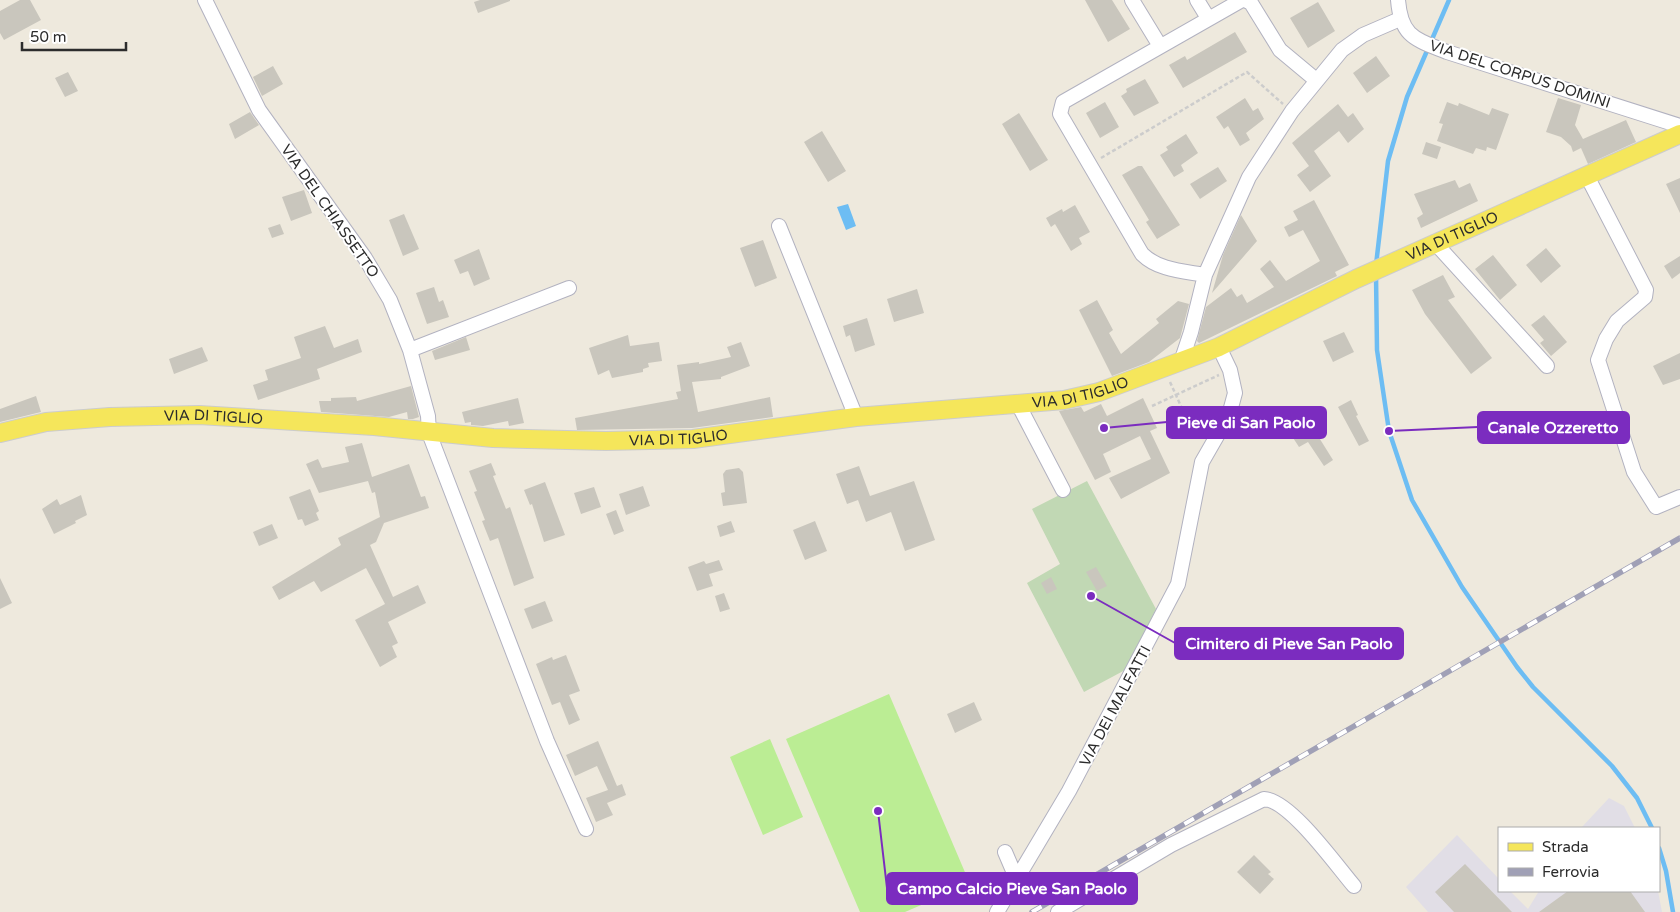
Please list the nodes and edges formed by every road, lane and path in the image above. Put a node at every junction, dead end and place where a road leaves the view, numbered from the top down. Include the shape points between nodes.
1 (205, 0) edge
2 (1132, 0) edge
3 (1198, 0) edge
4 (1244, 0) edge
5 (1398, 0) edge
6 (1208, 18) junction
7 (1400, 18) junction
8 (1160, 46) junction
9 (1316, 80) junction
10 (1292, 111) junction
11 (1680, 126) edge
12 (1680, 134) edge
13 (1090, 164) junction
14 (1587, 176) junction
15 (779, 226) dead end
16 (1436, 244) junction
17 (1205, 275) junction
18 (569, 288) dead end
19 (1220, 347) junction
20 (410, 350) junction
21 (1181, 362) junction
22 (1547, 366) dead end
23 (1164, 369) junction
24 (1230, 370) junction
25 (1176, 396) junction
26 (1018, 404) junction
27 (1152, 406) dead end
28 (856, 417) junction
29 (1190, 426) dead end
30 (0, 433) edge
31 (429, 433) junction
32 (1062, 490) dead end
33 (1680, 497) edge
34 (586, 829) dead end
35 (1005, 852) dead end
36 (1017, 880) junction
37 (1354, 886) dead end
38 (997, 912) edge
39 (1058, 912) edge

1 - 20 street, VIA DEL CHIASSETTO via 259,110 365,258 390,300
2 - 8 street
3 - 6 street
4 - 6 street
4 - 9 street via 1251,3 1280,50
5 - 7 street
6 - 8 street
7 - 9 street via 1352,42
7 - 11 street, VIA DEL CORPUS DOMINI via 1413,38 1447,52
8 - 13 street via 1063,102 1060,114
9 - 10 street
10 - 13 path via 1247,72
10 - 17 street via 1249,177
12 - 14 main road, VIA DI TIGLIO
13 - 17 street via 1149,261 1162,267
14 - 16 main road, VIA DI TIGLIO
14 - 33 street via 1646,290 1645,297 1617,320 1598,360 1634,472 1656,507
15 - 28 street
16 - 19 main road, VIA DI TIGLIO
16 - 22 street
17 - 21 street
18 - 20 street
19 - 21 main road, VIA DI TIGLIO
19 - 24 street, VIA DEI MALFATTI
20 - 31 street, VIA DEL CHIASSETTO via 428,416
21 - 23 main road, VIA DI TIGLIO
23 - 25 path
23 - 26 main road, VIA DI TIGLIO via 1099,392 1064,400
24 - 25 path
24 - 36 street, VIA DEI MALFATTI via 1235,393 1229,415 1202,462 1178,584 1069,791
25 - 27 path
25 - 29 path
26 - 28 main road, VIA DI TIGLIO
26 - 32 street
28 - 31 main road, VIA DI TIGLIO via 684,439 606,442
30 - 31 main road, VIA DI TIGLIO via 46,422 199,415
31 - 34 street via 547,741
35 - 36 street
36 - 38 street, VIA DEI MALFATTI
37 - 39 street via 1289,810 1273,799 1264,799 1171,845

